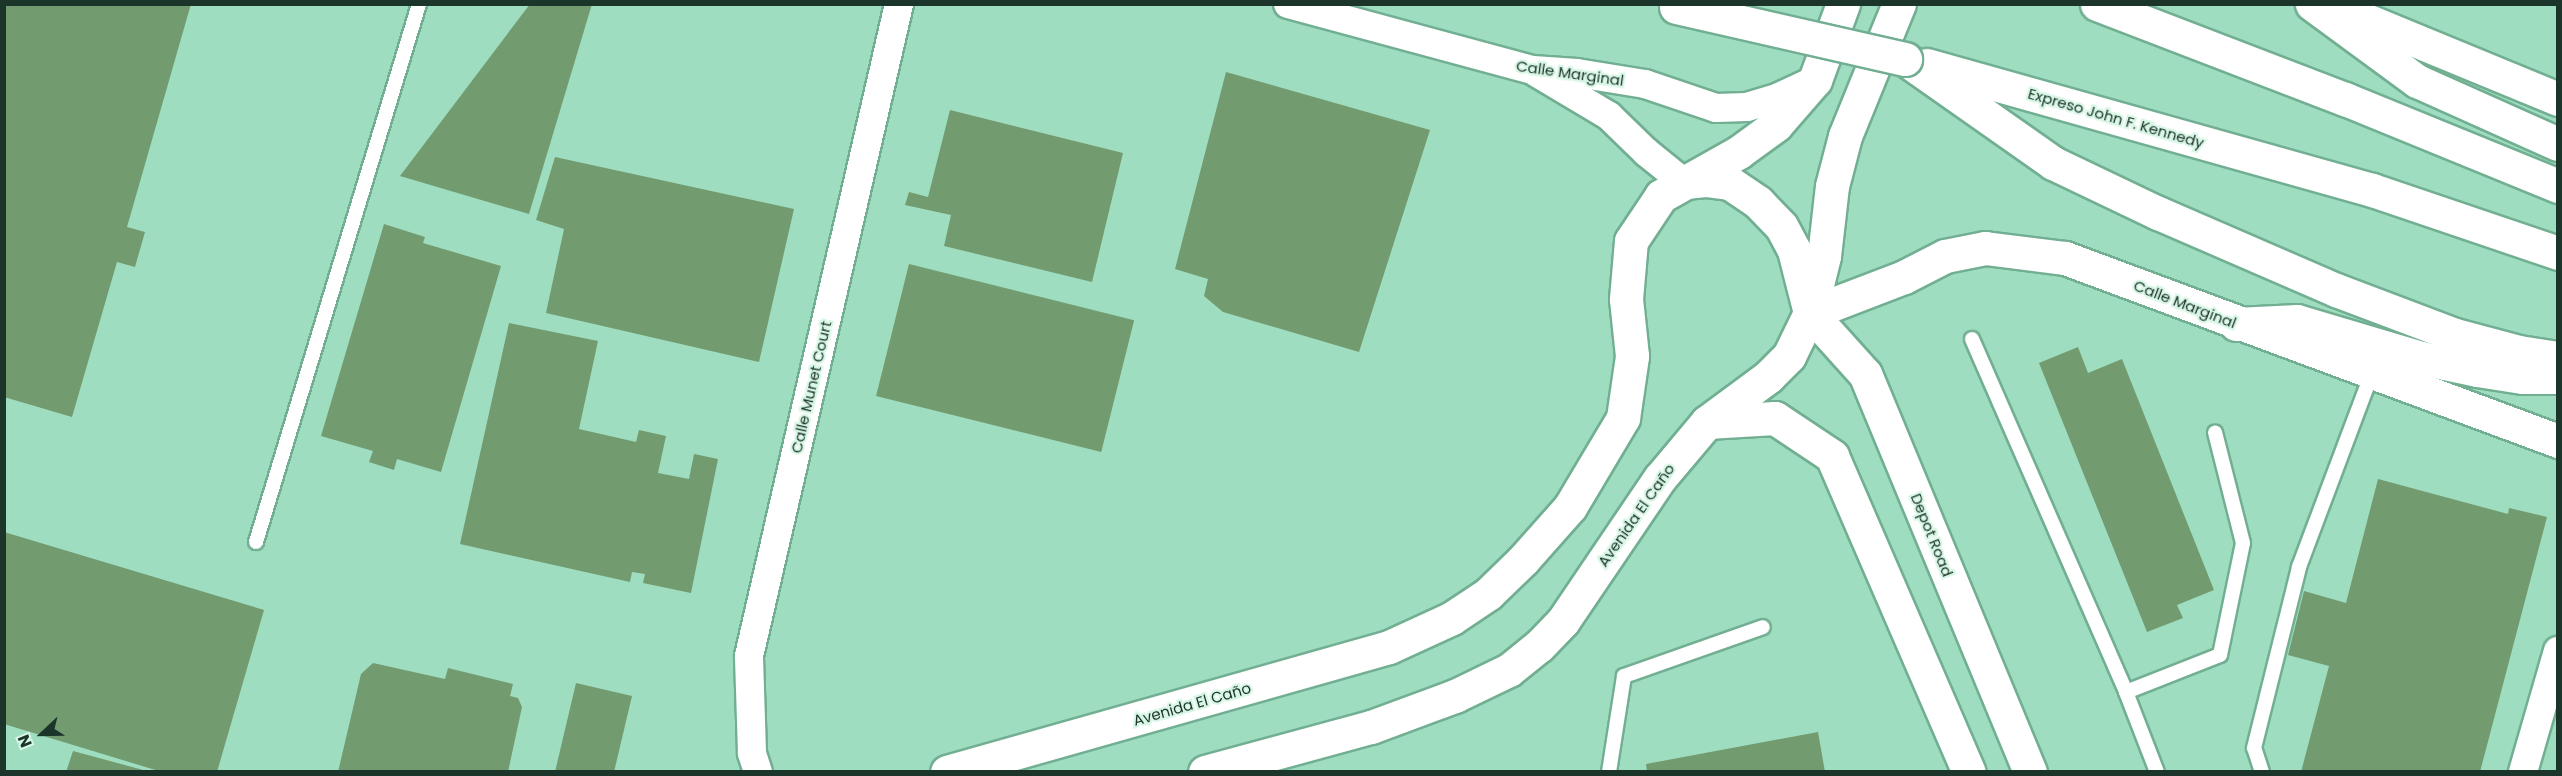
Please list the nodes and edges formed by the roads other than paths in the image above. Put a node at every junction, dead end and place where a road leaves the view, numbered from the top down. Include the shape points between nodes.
1 (419, 4) edge
2 (899, 4) edge
3 (1288, 4) edge
4 (1843, 4) edge
5 (1899, 4) edge
6 (2097, 4) edge
7 (2312, 4) edge
8 (2329, 4) edge
9 (1672, 5) edge
10 (1905, 59) junction
11 (1533, 70) junction
12 (1815, 80) junction
13 (2558, 99) edge
14 (2558, 144) edge
15 (1683, 182) junction
16 (2558, 186) edge
17 (2558, 252) edge
18 (1810, 313) junction
19 (2236, 324) junction
20 (1972, 339) dead end
21 (2558, 358) edge
22 (2372, 373) junction
23 (2558, 377) edge
24 (1707, 422) junction
25 (2215, 432) dead end
26 (2558, 441) edge
27 (256, 542) dead end
28 (1763, 627) dead end
29 (2558, 651) edge
30 (2126, 692) junction
31 (2547, 733) edge
32 (758, 771) edge
33 (947, 771) edge
34 (1204, 771) edge
35 (1609, 771) edge
36 (1969, 771) edge
37 (2030, 771) edge
38 (2157, 771) edge
39 (2262, 771) edge
40 (2523, 771) edge

1 - 27 lane
2 - 32 street, Calle Munet Court via 748,656 752,753
3 - 11 street, Calle Marginal
4 - 12 main road
5 - 18 main road, Avenida El Caño via 1845,136 1832,186 1824,256
6 - 16 main road
7 - 14 main road via 2417,81
8 - 13 main road
9 - 10 main road, Expreso John F. Kennedy, bridge
10 - 17 main road, Expreso John F. Kennedy via 2372,190
10 - 21 main road via 2053,164 2158,213 2336,290 2455,335
11 - 12 street, Calle Marginal via 1645,84 1716,108 1747,107
11 - 15 street via 1609,116
12 - 15 main road, Avenida El Caño via 1776,125 1739,152
15 - 18 main road via 1730,183 1758,202 1781,226 1794,250
15 - 33 main road, Avenida El Caño via 1661,196 1631,241 1626,288 1632,356 1623,418 1570,507 1488,594 1452,618 1389,647
18 - 19 main road, Calle Marginal via 1904,278 1945,256 1985,248 2074,261
18 - 24 main road, Avenida El Caño via 1789,356 1768,377
18 - 37 main road, Depot Road via 1865,374
19 - 22 main road, Calle Marginal
19 - 23 main road via 2297,321 2399,352 2477,370 2523,377
20 - 30 lane
22 - 26 main road, Calle Marginal
22 - 39 lane via 2299,567 2254,748
24 - 34 main road, Avenida El Caño via 1660,477 1563,621 1509,670 1455,696 1371,727
24 - 36 main road via 1775,418 1832,456
25 - 30 lane via 2243,543 2220,655
28 - 35 lane via 1624,676
29 - 31 street
30 - 38 lane
31 - 40 street

